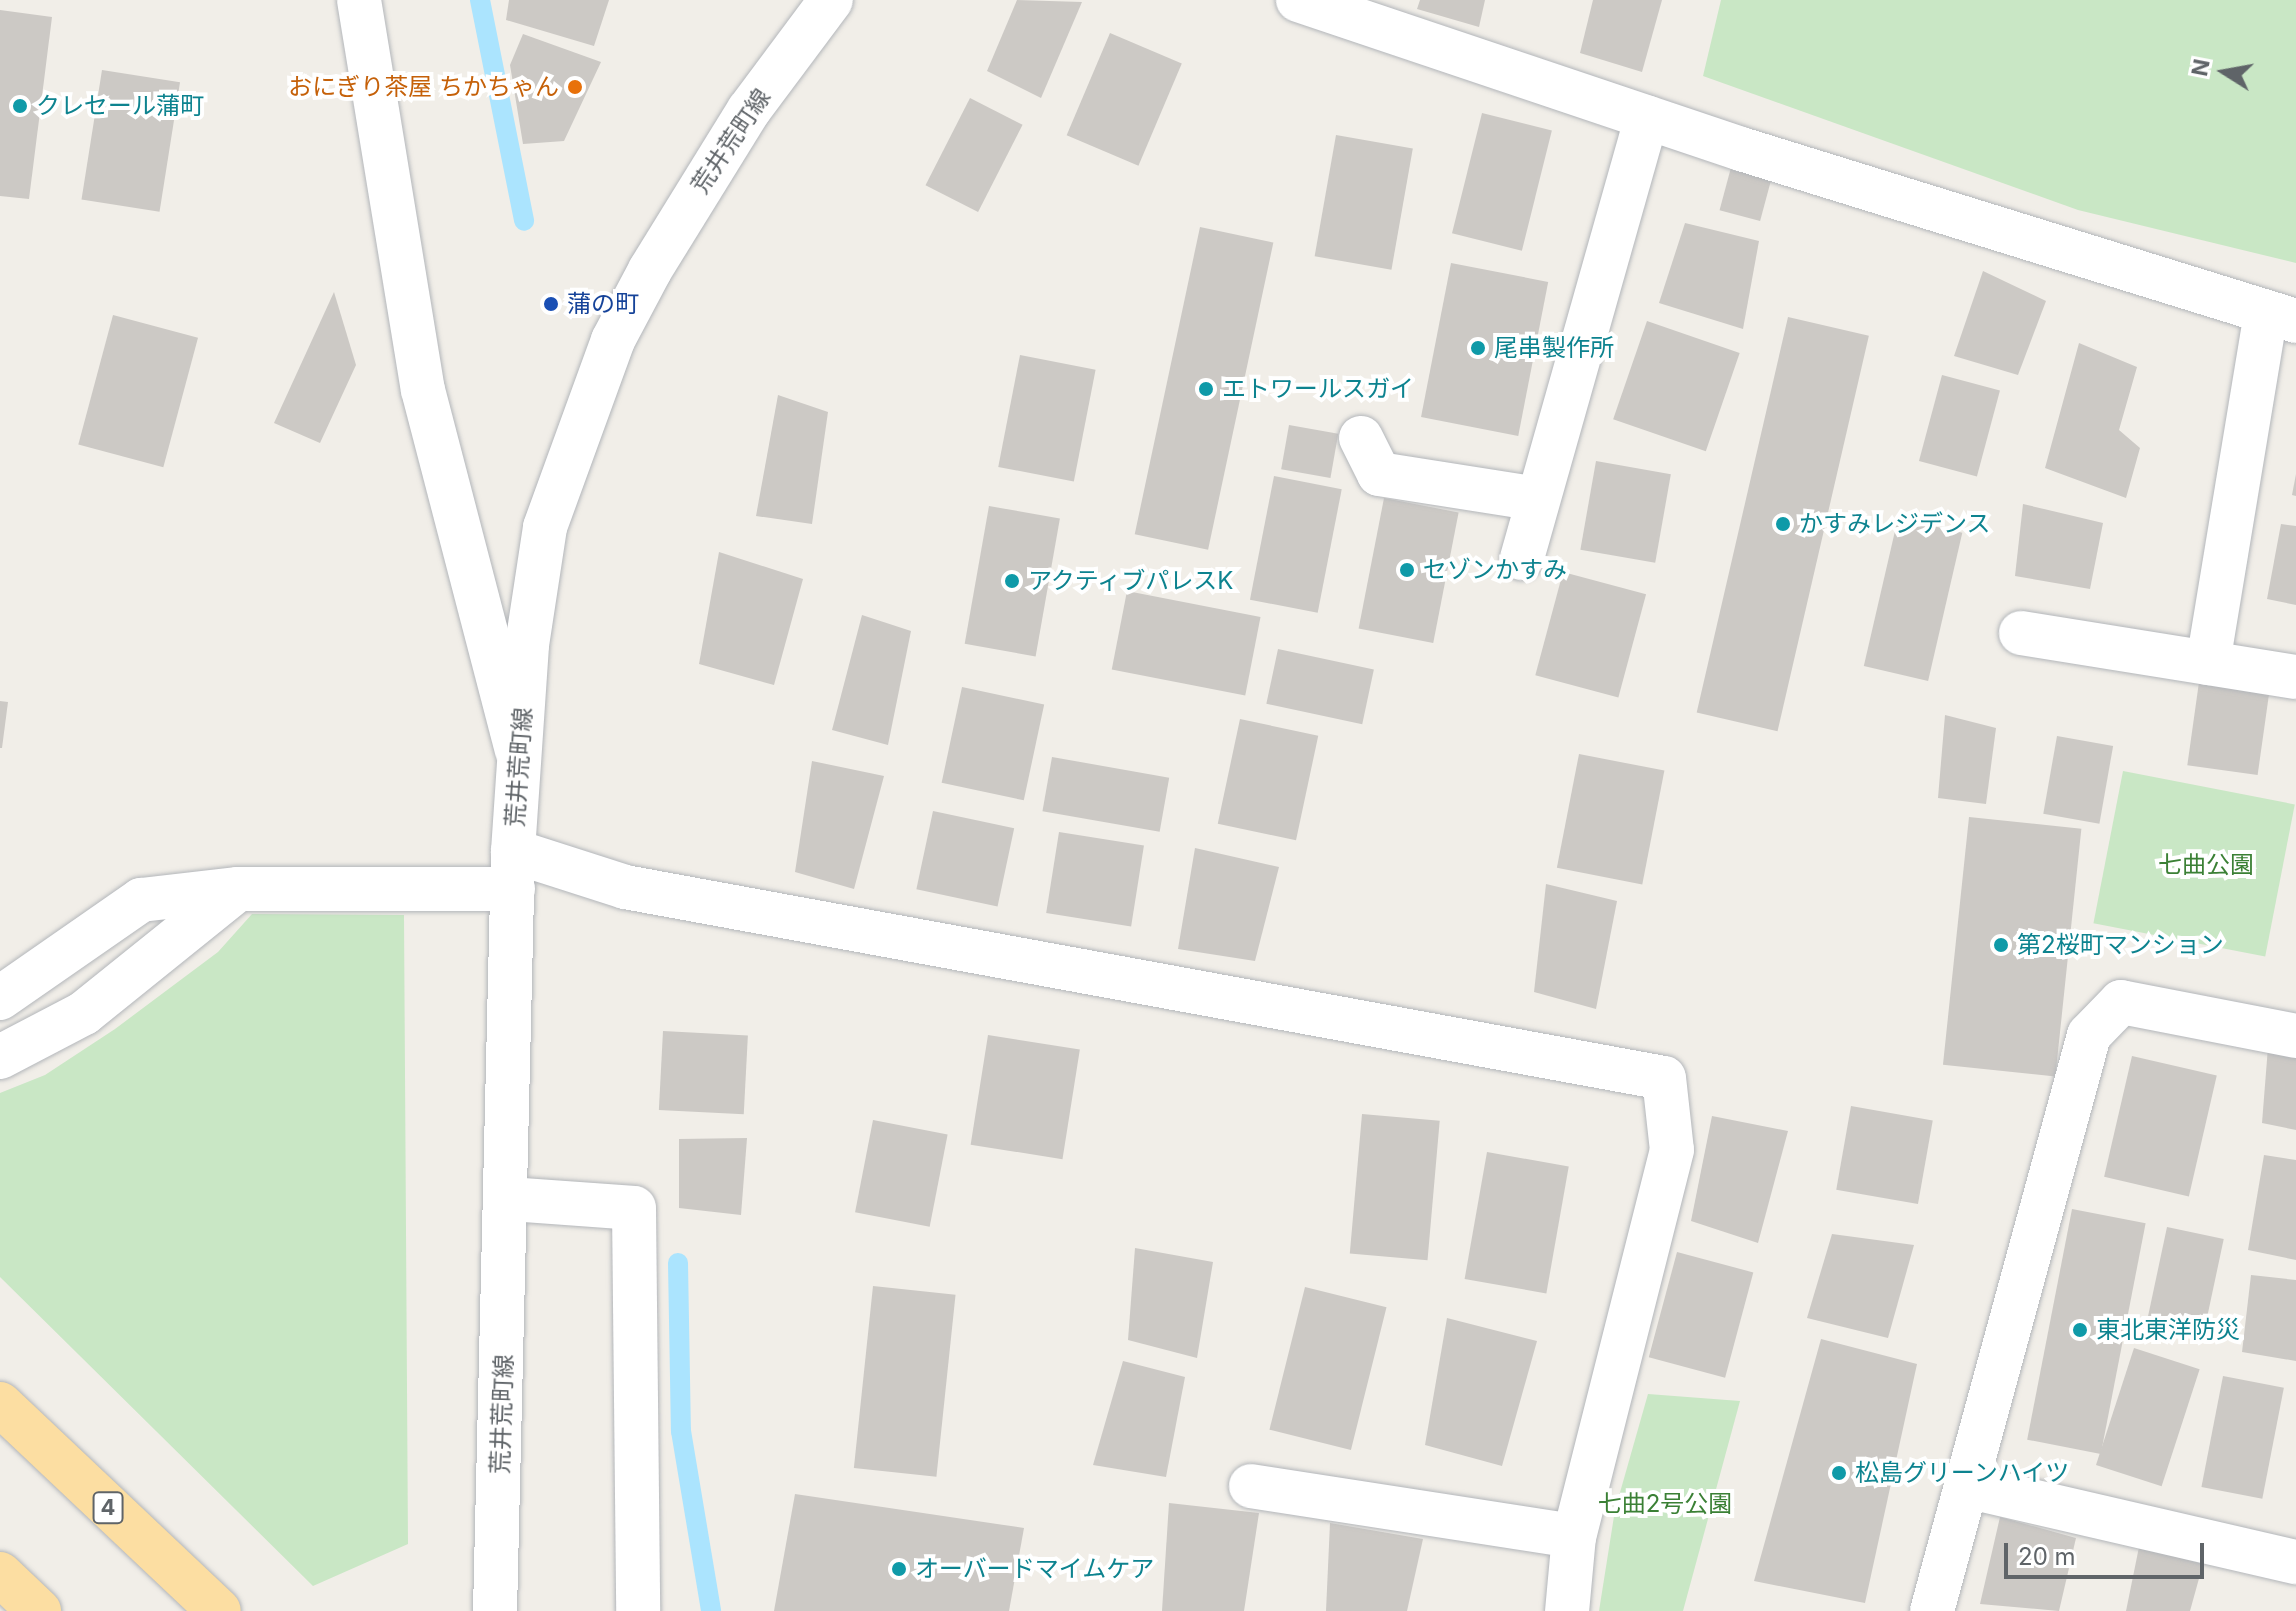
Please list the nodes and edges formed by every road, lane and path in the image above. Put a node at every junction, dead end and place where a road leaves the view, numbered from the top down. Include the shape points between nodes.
1 (359, 0) edge
2 (831, 0) edge
3 (1298, 0) edge
4 (1647, 117) junction
5 (2281, 317) edge
6 (1361, 438) dead end
7 (1538, 499) junction
8 (1522, 558) dead end
9 (2021, 633) dead end
10 (2208, 663) junction
11 (2296, 677) edge
12 (520, 764) junction
13 (513, 870) junction
14 (238, 889) junction
15 (0, 998) edge
16 (2296, 1036) edge
17 (0, 1057) edge
18 (509, 1199) junction
19 (0, 1404) edge
20 (1251, 1486) dead end
21 (1966, 1486) junction
22 (1574, 1536) junction
23 (2296, 1562) edge
24 (0, 1574) edge
25 (39, 1611) edge
26 (219, 1611) edge
27 (495, 1611) edge
28 (638, 1611) edge
29 (1567, 1611) edge
30 (1932, 1611) edge

1 - 12 street via 423,390
2 - 12 street, 荒井荒町線 via 698,189 613,340 545,527
3 - 4 street
4 - 5 street
4 - 7 street
5 - 10 street
6 - 7 street via 1379,474
7 - 8 street
9 - 10 street
10 - 11 street
12 - 13 street, 荒井荒町線
13 - 14 street
13 - 18 street, 荒井荒町線
13 - 22 street via 1664,1078 1672,1150
14 - 15 street via 141,900
14 - 17 street via 84,1013
16 - 21 street via 2121,1002 2089,1035
18 - 27 street, 荒井荒町線
18 - 28 street via 634,1208
19 - 26 highway, 4
20 - 22 street
21 - 23 street
21 - 30 street
22 - 29 street
24 - 25 highway

